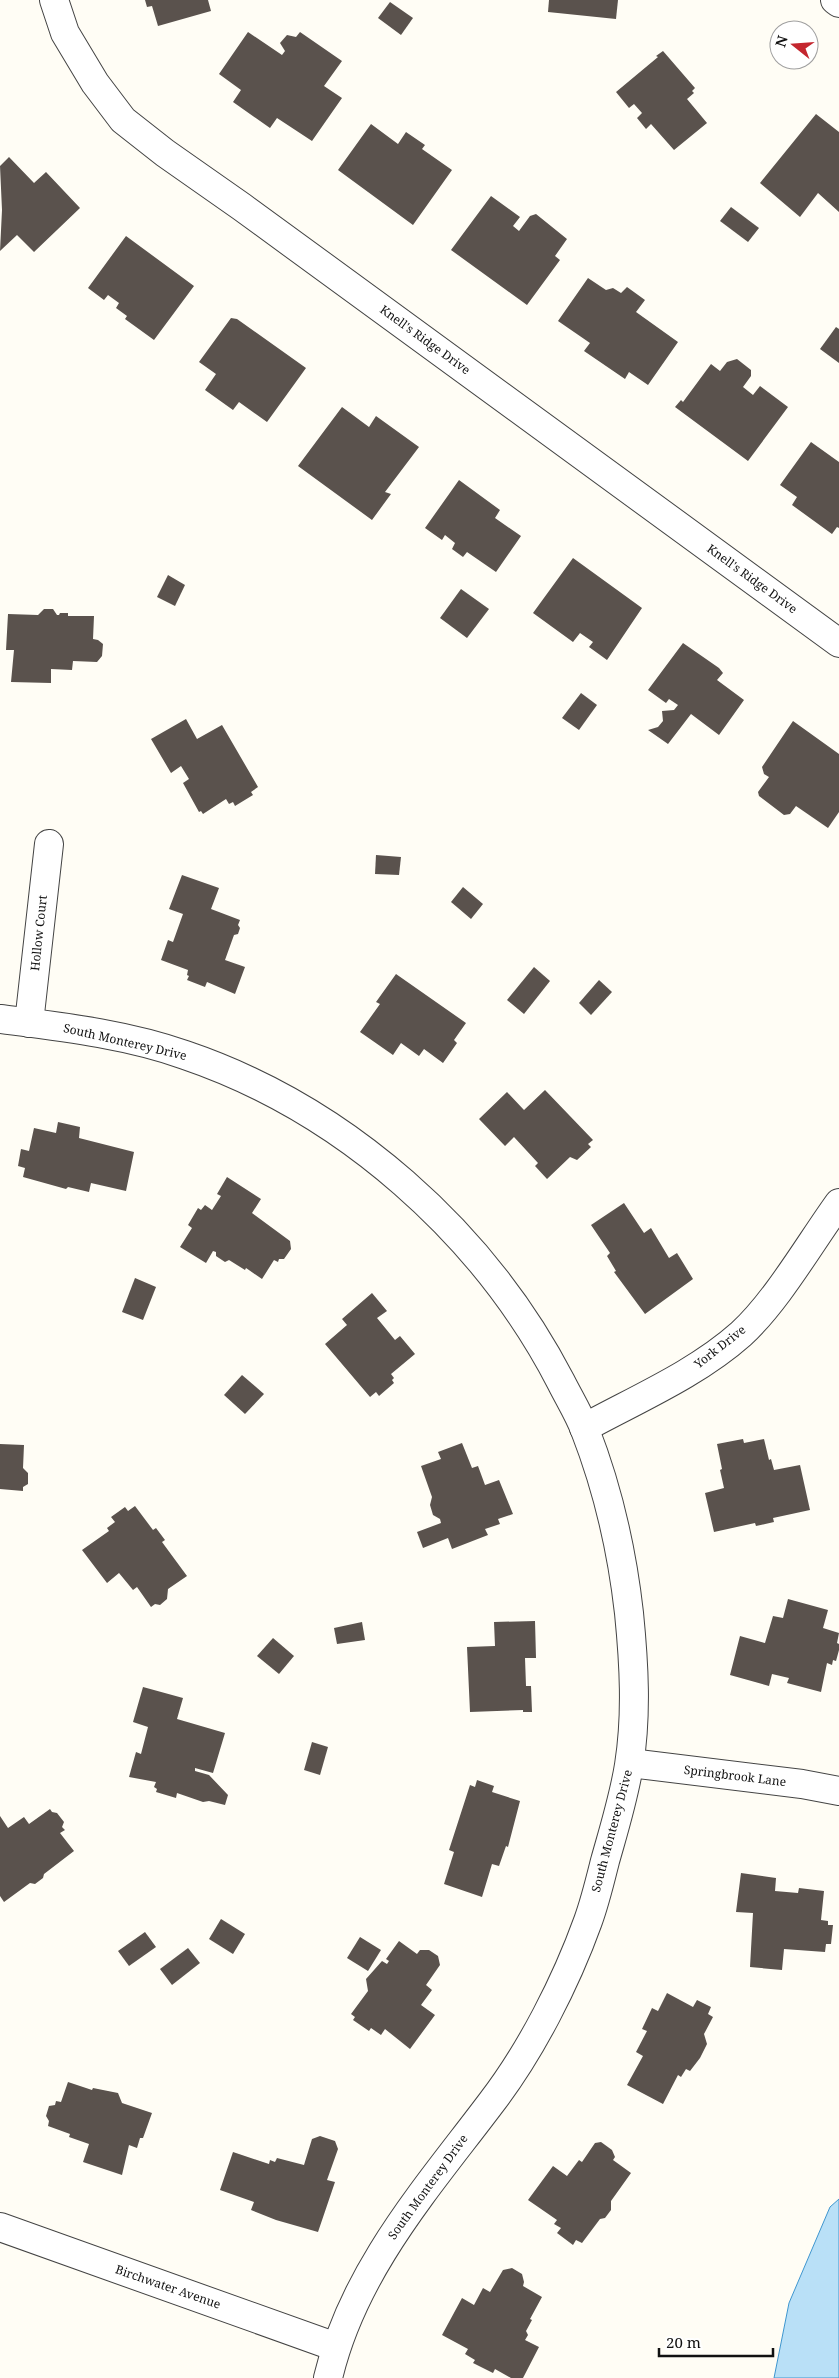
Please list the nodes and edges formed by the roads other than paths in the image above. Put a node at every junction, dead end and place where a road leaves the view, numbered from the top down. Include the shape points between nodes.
1 (54, 0) edge
2 (835, 0) edge
3 (839, 3) edge
4 (839, 643) edge
5 (49, 844) dead end
6 (0, 1019) edge
7 (29, 1023) junction
8 (839, 1203) edge
9 (584, 1428) junction
10 (630, 1764) junction
11 (839, 1791) edge
12 (0, 2227) edge
13 (336, 2346) junction
14 (328, 2378) edge

1 - 4 street, Knell's Ridge Drive via 65,33 95,83 123,120 164,154 258,218
2 - 3 street
5 - 7 street, Hollow Court
6 - 7 street, South Monterey Drive
7 - 9 street, South Monterey Drive via 77,1028 184,1054 262,1088 336,1130 404,1182 458,1234 510,1298 546,1353
8 - 9 street, York Drive via 764,1309 741,1334 690,1372
9 - 10 street, South Monterey Drive via 610,1507 624,1570 633,1655
10 - 11 street, Springbrook Lane
10 - 13 street, South Monterey Drive via 588,1921 558,1989 531,2042 493,2100 396,2228
12 - 13 street, Birchwater Avenue
13 - 14 street, South Monterey Drive

